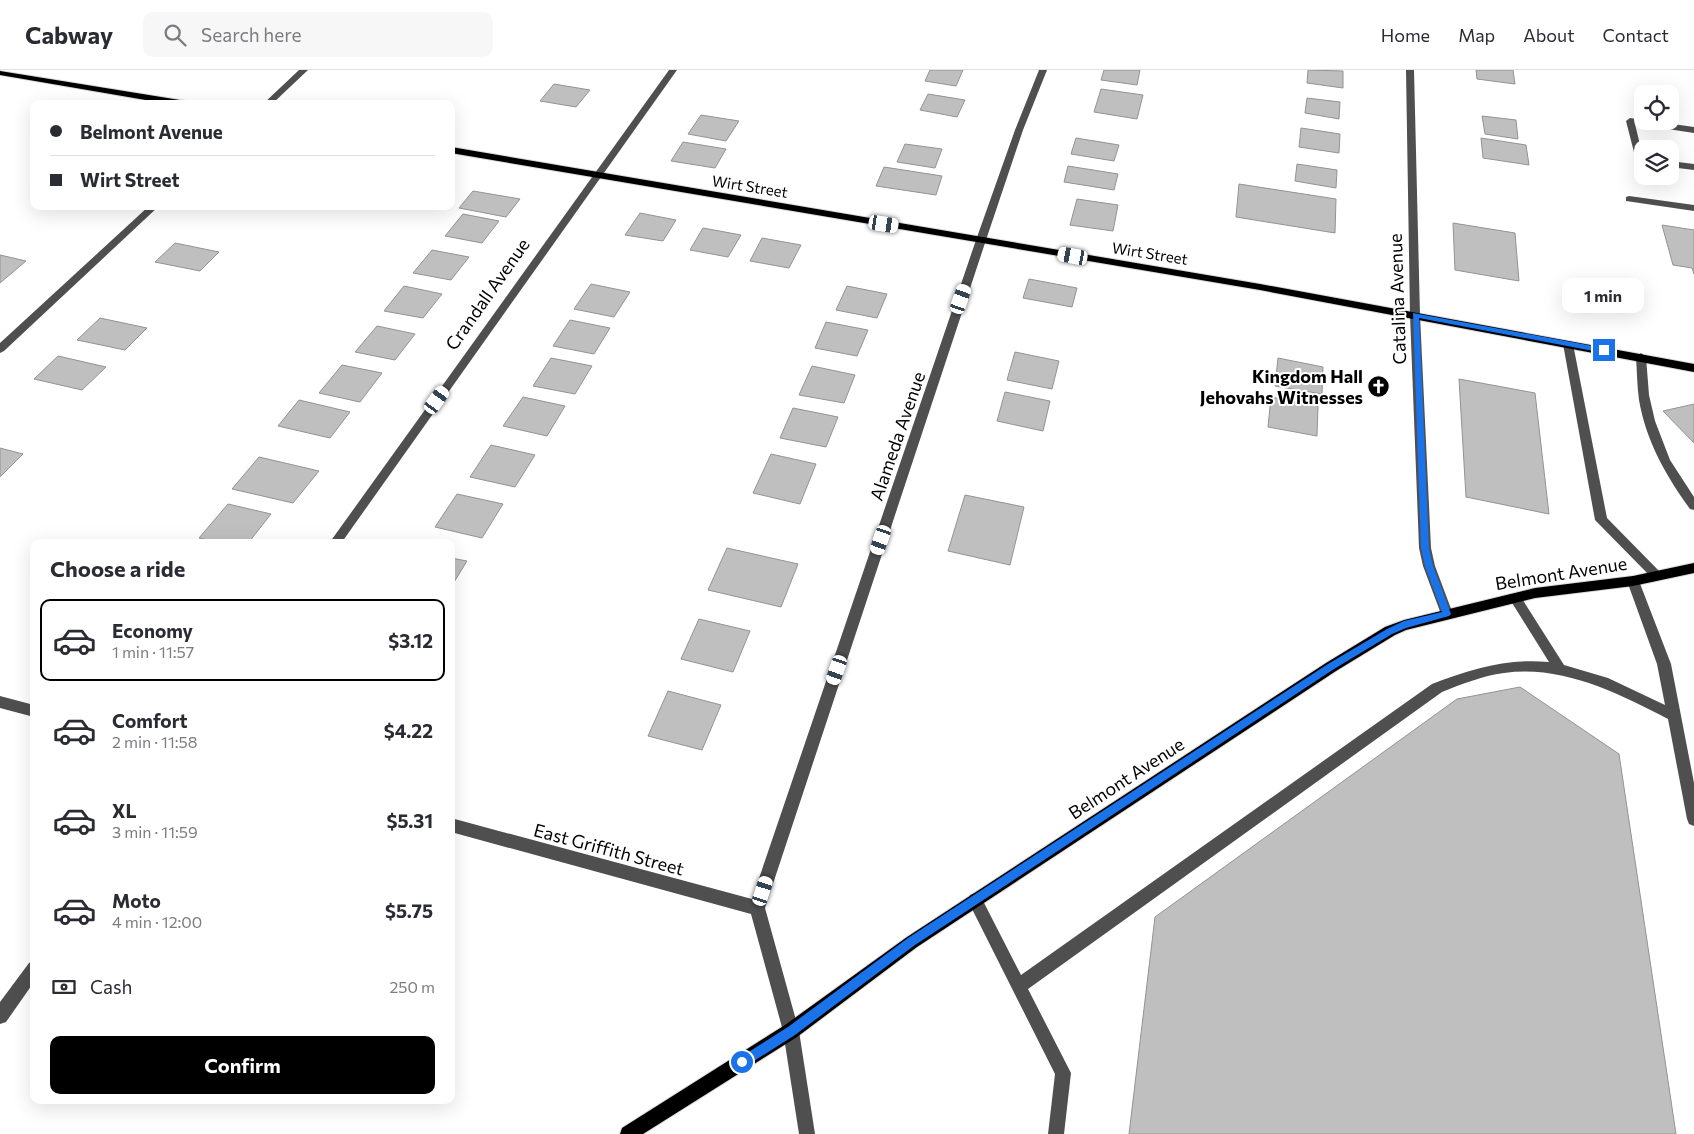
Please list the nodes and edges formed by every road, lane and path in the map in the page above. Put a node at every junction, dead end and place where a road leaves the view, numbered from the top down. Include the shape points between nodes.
1 (304, 70) edge
2 (673, 70) edge
3 (1043, 70) edge
4 (1410, 70) edge
5 (0, 73) edge
6 (162, 100) edge
7 (271, 100) edge
8 (1694, 130) edge
9 (1635, 140) edge
10 (455, 151) edge
11 (1679, 166) edge
12 (1694, 168) edge
13 (596, 176) junction
14 (1629, 198) dead end
15 (1694, 208) edge
16 (151, 210) edge
17 (981, 240) junction
18 (1415, 315) junction
19 (1568, 344) junction
20 (0, 349) edge
21 (1641, 358) junction
22 (1694, 368) edge
23 (1689, 491) edge
24 (1694, 506) edge
25 (338, 539) edge
26 (1694, 568) edge
27 (1657, 576) junction
28 (1633, 581) junction
29 (1515, 598) junction
30 (1446, 614) junction
31 (1559, 668) junction
32 (0, 702) edge
33 (30, 710) edge
34 (1674, 716) junction
35 (1694, 819) edge
36 (455, 826) edge
37 (975, 900) junction
38 (757, 908) junction
39 (30, 974) edge
40 (1019, 986) junction
41 (0, 1016) edge
42 (792, 1031) junction
43 (628, 1134) edge
44 (807, 1134) edge
45 (1056, 1134) edge

1 - 7 street
2 - 13 street, Crandall Avenue
3 - 17 street, Alameda Avenue
4 - 18 street, Catalina Avenue
5 - 6 main road
8 - 9 street via 1630,121
10 - 13 main road, Wirt Street
11 - 12 street
13 - 17 main road, Wirt Street
13 - 25 street, Crandall Avenue
14 - 15 street
16 - 20 street
17 - 18 main road, Wirt Street
17 - 38 street, Alameda Avenue
18 - 19 main road, Wirt Street
18 - 30 street, Catalina Avenue via 1425,548
19 - 21 main road, Wirt Street
19 - 27 street via 1601,520
21 - 22 main road, Wirt Street
21 - 23 street via 1645,406 1656,443 1674,480
23 - 24 street
26 - 27 main road, Belmont Avenue
27 - 28 main road, Belmont Avenue
28 - 29 main road, Belmont Avenue
28 - 34 street via 1664,664
29 - 30 main road, Belmont Avenue
29 - 31 street
30 - 37 main road, Belmont Avenue via 1390,631 1331,666
31 - 34 street via 1599,679
31 - 40 street via 1520,666 1478,672 1437,688
32 - 33 street
34 - 35 street
36 - 38 street, East Griffith Street
37 - 40 street
37 - 42 main road, Belmont Avenue via 912,942
38 - 42 street
39 - 41 street
40 - 45 street via 1063,1073
42 - 43 main road, Belmont Avenue
42 - 44 street

